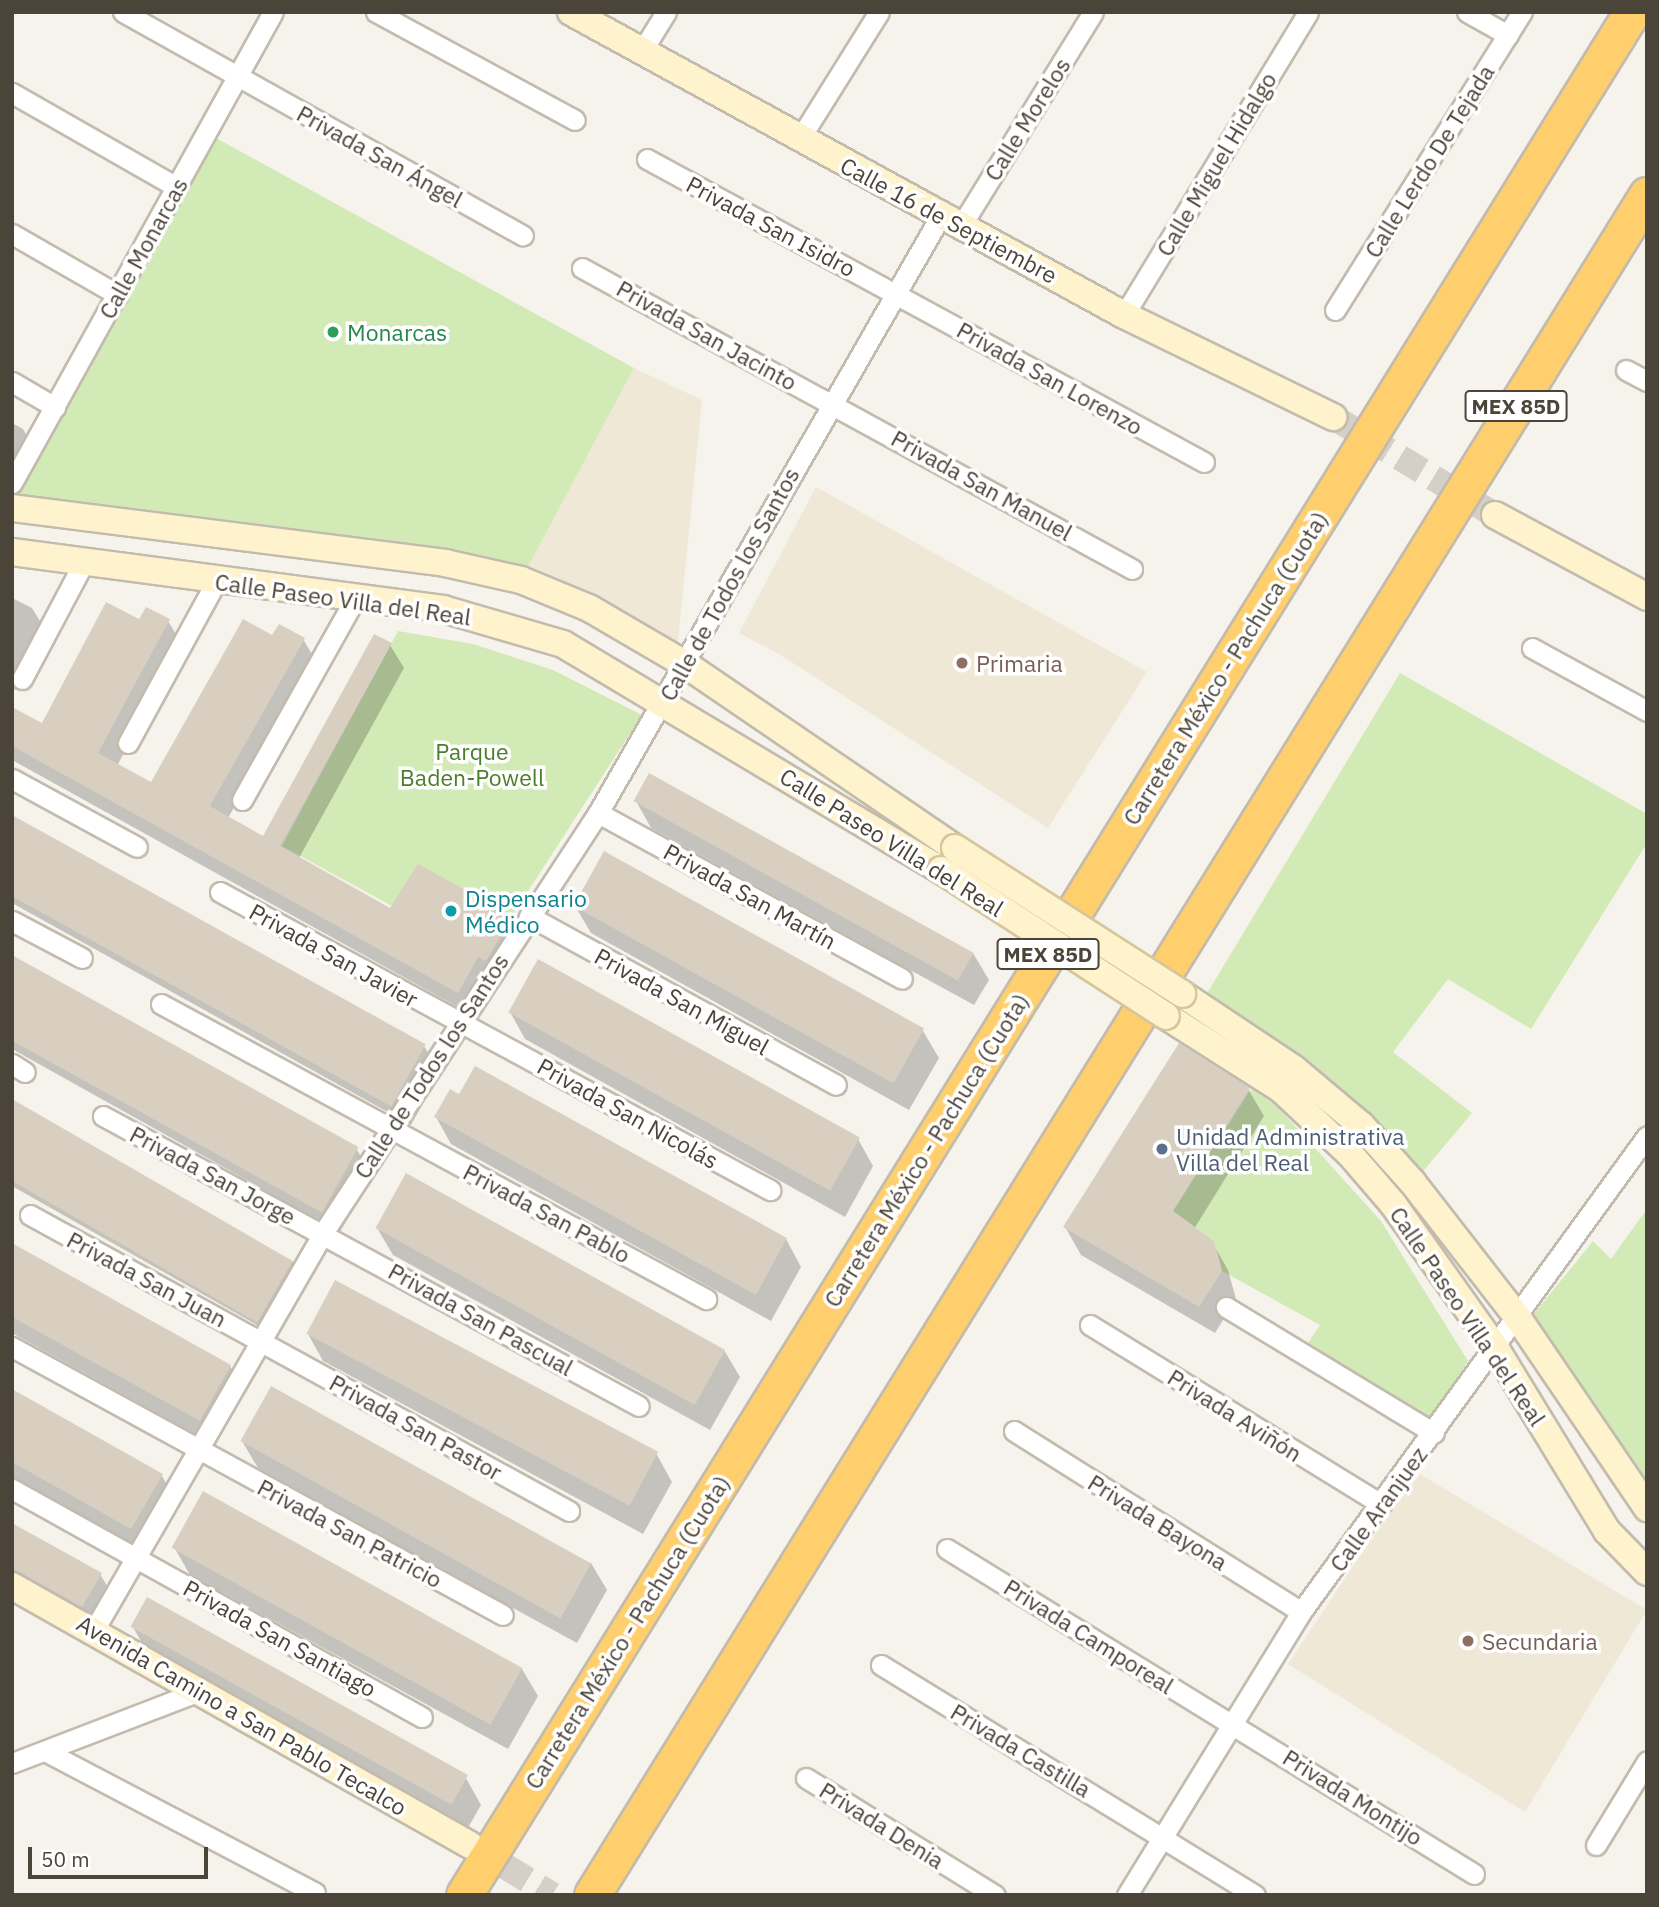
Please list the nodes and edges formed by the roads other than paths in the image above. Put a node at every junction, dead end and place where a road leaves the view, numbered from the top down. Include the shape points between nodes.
1 (123, 12) edge
2 (272, 12) edge
3 (376, 12) edge
4 (571, 12) edge
5 (666, 12) edge
6 (879, 12) edge
7 (1093, 12) edge
8 (1308, 12) edge
9 (1467, 12) edge
10 (1522, 12) edge
11 (1632, 12) edge
12 (1508, 35) junction
13 (642, 51) junction
14 (237, 76) junction
15 (12, 93) edge
16 (575, 120) dead end
17 (799, 140) junction
18 (647, 159) dead end
19 (177, 187) junction
20 (1647, 195) edge
21 (951, 220) junction
22 (12, 234) edge
23 (523, 236) dead end
24 (582, 268) dead end
25 (895, 294) junction
26 (118, 295) junction
27 (1335, 310) dead end
28 (1124, 315) junction
29 (1626, 370) dead end
30 (1647, 381) edge
31 (12, 382) edge
32 (831, 403) junction
33 (55, 407) junction
34 (1333, 417) tunnel mouth
35 (1204, 462) dead end
36 (12, 483) edge
37 (12, 508) edge
38 (1495, 515) tunnel mouth
39 (12, 552) edge
40 (84, 562) junction
41 (1132, 569) dead end
42 (217, 580) junction
43 (1647, 597) edge
44 (355, 599) junction
45 (1532, 648) dead end
46 (685, 664) junction
47 (22, 679) dead end
48 (663, 702) junction
49 (1647, 711) edge
50 (128, 743) dead end
51 (12, 779) edge
52 (242, 800) dead end
53 (598, 813) junction
54 (137, 847) dead end
55 (948, 859) junction
56 (220, 892) dead end
57 (529, 916) junction
58 (12, 921) edge
59 (82, 958) dead end
60 (902, 979) dead end
61 (161, 1004) dead end
62 (460, 1022) junction
63 (486, 1035) joint
64 (836, 1086) dead end
65 (103, 1116) dead end
66 (389, 1126) junction
67 (1647, 1136) edge
68 (770, 1190) dead end
69 (30, 1216) dead end
70 (323, 1233) junction
71 (706, 1299) dead end
72 (1226, 1307) dead end
73 (1518, 1318) junction
74 (1090, 1325) dead end
75 (262, 1342) junction
76 (12, 1348) edge
77 (1496, 1349) junction
78 (639, 1406) dead end
79 (1014, 1431) dead end
80 (1434, 1433) junction
81 (197, 1450) junction
82 (12, 1489) edge
83 (1381, 1504) junction
84 (1647, 1508) edge
85 (569, 1511) dead end
86 (947, 1549) dead end
87 (138, 1558) junction
88 (1647, 1572) edge
89 (12, 1586) edge
90 (1301, 1612) junction
91 (503, 1615) dead end
92 (94, 1630) junction
93 (881, 1665) dead end
94 (202, 1690) junction
95 (422, 1717) dead end
96 (1231, 1722) junction
97 (45, 1751) junction
98 (1647, 1761) edge
99 (12, 1763) edge
100 (806, 1778) dead end
101 (1161, 1836) junction
102 (1596, 1844) dead end
103 (470, 1845) tunnel mouth
104 (1474, 1874) dead end
105 (315, 1894) edge
106 (464, 1895) edge
107 (592, 1895) edge
108 (995, 1895) edge
109 (1127, 1895) edge
110 (1255, 1895) edge

1 - 14 street, Privada San Ángel
2 - 14 street, Calle Monarcas
3 - 16 street
4 - 13 street, Calle 16 de Septiembre
5 - 13 street
6 - 17 street
7 - 21 street, Calle Morelos
8 - 28 street, Calle Miguel Hidalgo
9 - 12 street
10 - 12 street, Calle Lerdo De Tejada
11 - 106 highway, Carretera México - Pachuca (Cuota) / MEX 85D
12 - 27 street, Calle Lerdo De Tejada
13 - 17 street, Calle 16 de Septiembre
14 - 19 street, Calle Monarcas
14 - 23 street, Privada San Ángel
15 - 19 street
17 - 21 street, Calle 16 de Septiembre
18 - 25 street, Privada San Isidro
19 - 26 street, Calle Monarcas
20 - 107 highway, MEX 85D
21 - 25 street, Calle de Todos los Santos
21 - 28 street, Calle 16 de Septiembre
22 - 26 street
24 - 32 street, Privada San Jacinto
25 - 32 street, Calle de Todos los Santos
25 - 35 street, Privada San Lorenzo
26 - 33 street, Calle Monarcas
28 - 34 street, Calle 16 de Septiembre
29 - 30 street
31 - 33 street
32 - 41 street, Privada San Manuel
32 - 46 street, Calle de Todos los Santos
33 - 36 street, Calle Monarcas
37 - 46 street, Calle Paseo Villa del Real via 445,563 509,577 589,608
38 - 43 street
39 - 40 street, Calle Paseo Villa del Real
40 - 42 street, Calle Paseo Villa del Real
40 - 47 street
42 - 44 street, Calle Paseo Villa del Real
42 - 50 street
44 - 48 street, Calle Paseo Villa del Real via 443,609 530,633 562,644
44 - 52 street
45 - 49 street
46 - 48 street, Calle de Todos los Santos
46 - 55 street, Calle Paseo Villa del Real
48 - 53 street, Calle de Todos los Santos
48 - 55 street, Calle Paseo Villa del Real
51 - 54 street
53 - 57 street, Calle de Todos los Santos
53 - 60 street, Privada San Martín
55 - 73 street, Calle Paseo Villa del Real, bridge via 1182,994 1293,1068 1361,1125 1413,1183
55 - 77 street, Calle Paseo Villa del Real, bridge via 1166,1016 1282,1090 1350,1154 1393,1204
56 - 62 street, Privada San Javier
57 - 62 street, Calle de Todos los Santos
57 - 64 street, Privada San Miguel
58 - 59 street
61 - 66 street, Privada San Pablo
62 - 63 street, Privada San Javier
62 - 66 street, Calle de Todos los Santos
63 - 68 street, Privada San Nicolás
65 - 70 street, Privada San Jorge
66 - 70 street, Calle de Todos los Santos
66 - 71 street, Privada San Pablo
67 - 73 street, Calle Aranjuez
69 - 75 street, Privada San Juan
70 - 75 street, Calle de Todos los Santos
70 - 78 street, Privada San Pascual
72 - 80 street
73 - 77 street, Calle Aranjuez
73 - 84 street, Calle Paseo Villa del Real
74 - 83 street, Privada Aviñón
75 - 81 street, Calle de Todos los Santos
75 - 85 street, Privada San Pastor
76 - 81 street, Privada San Patricio
77 - 80 street, Calle Aranjuez
77 - 88 street, Calle Paseo Villa del Real via 1607,1531
79 - 90 street, Privada Bayona
80 - 83 street, Calle Aranjuez
81 - 87 street, Calle de Todos los Santos
81 - 91 street, Privada San Patricio
82 - 87 street, Privada San Santiago
83 - 90 street, Calle Aranjuez
86 - 96 street, Privada Camporeal
87 - 92 street, Calle de Todos los Santos
87 - 95 street, Privada San Santiago
89 - 92 street, Avenida Camino a San Pablo Tecalco
90 - 96 street, Calle Aranjuez
92 - 94 street, Avenida Camino a San Pablo Tecalco
93 - 101 street, Privada Castilla
94 - 97 street
94 - 103 street, Avenida Camino a San Pablo Tecalco
96 - 101 street, Calle Aranjuez
96 - 104 street, Privada Montijo
97 - 99 street
97 - 105 street
98 - 102 street
100 - 108 street, Privada Denia
101 - 109 street, Calle Aranjuez
101 - 110 street, Privada Castilla

